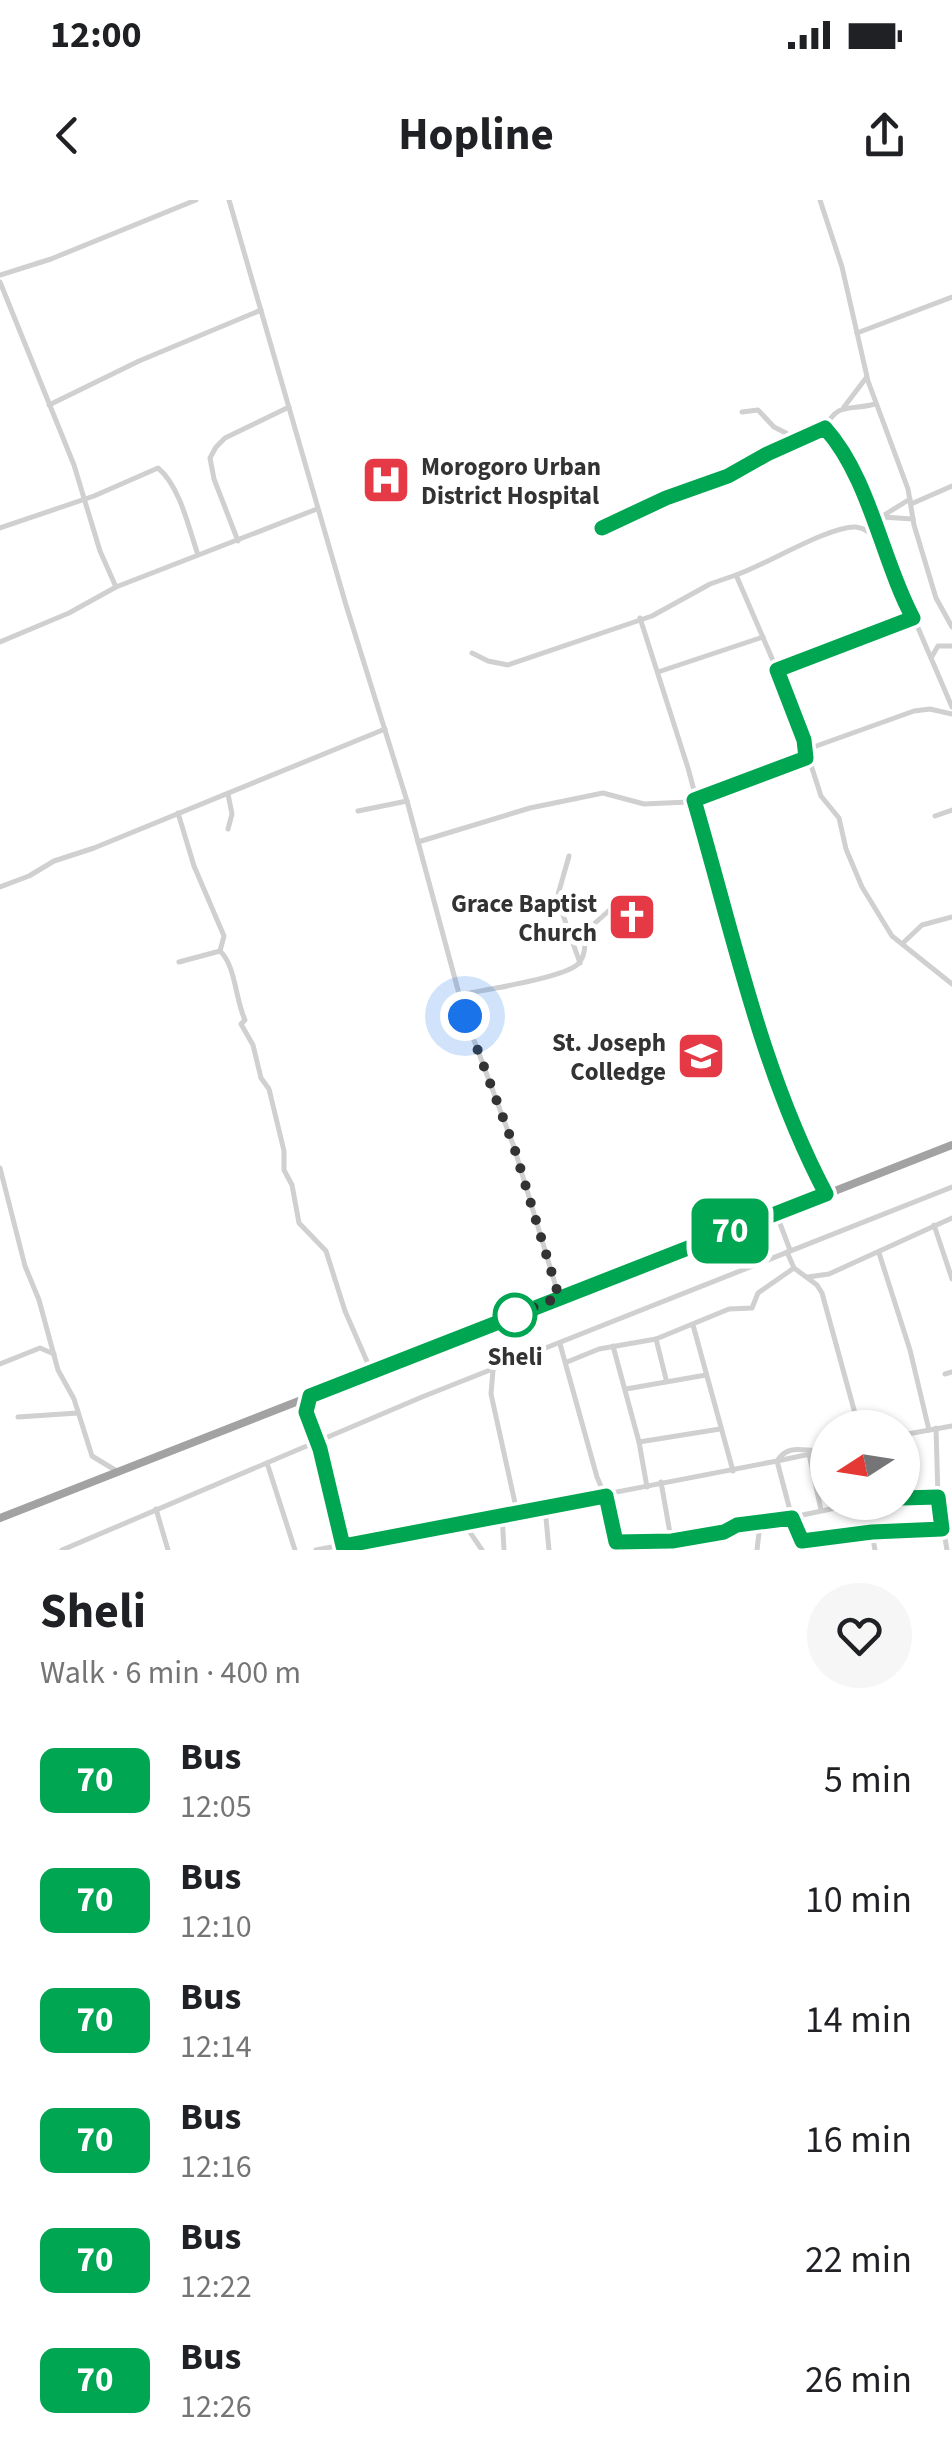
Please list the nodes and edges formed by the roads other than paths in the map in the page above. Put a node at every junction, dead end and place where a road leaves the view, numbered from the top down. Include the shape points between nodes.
1 (196, 200) edge
2 (229, 200) edge
3 (820, 200) edge
4 (0, 279) edge
5 (952, 297) edge
6 (261, 310) junction
7 (856, 333) junction
8 (867, 376) junction
9 (876, 404) junction
10 (49, 405) junction
11 (289, 407) junction
12 (844, 407) junction
13 (742, 412) dead end
14 (825, 428) junction
15 (787, 446) junction
16 (952, 486) edge
17 (85, 499) junction
18 (911, 502) junction
19 (318, 509) junction
20 (881, 517) junction
21 (913, 518) junction
22 (877, 527) junction
23 (0, 528) edge
24 (602, 528) dead end
25 (238, 541) junction
26 (884, 544) junction
27 (198, 555) junction
28 (736, 575) junction
29 (116, 588) junction
30 (640, 618) junction
31 (913, 618) junction
32 (952, 627) edge
33 (763, 636) junction
34 (0, 642) edge
35 (952, 646) edge
36 (472, 652) dead end
37 (931, 658) junction
38 (777, 670) junction
39 (658, 672) junction
40 (952, 711) edge
41 (385, 729) junction
42 (807, 754) junction
43 (228, 794) junction
44 (694, 800) junction
45 (406, 801) junction
46 (952, 810) edge
47 (358, 811) dead end
48 (178, 812) junction
49 (935, 816) dead end
50 (228, 829) dead end
51 (418, 842) junction
52 (569, 856) dead end
53 (0, 887) edge
54 (613, 906) dead end
55 (952, 917) edge
56 (903, 942) junction
57 (220, 951) junction
58 (179, 962) dead end
59 (580, 963) junction
60 (952, 984) edge
61 (459, 995) junction
62 (952, 1145) edge
63 (0, 1168) edge
64 (952, 1187) edge
65 (826, 1194) junction
66 (776, 1212) junction
67 (952, 1218) edge
68 (934, 1225) junction
69 (789, 1251) junction
70 (879, 1253) junction
71 (794, 1268) junction
72 (805, 1278) junction
73 (952, 1279) edge
74 (559, 1297) junction
75 (692, 1324) junction
76 (656, 1338) junction
77 (560, 1344) junction
78 (613, 1346) junction
79 (54, 1354) junction
80 (567, 1362) junction
81 (0, 1364) edge
82 (369, 1366) dead end
83 (493, 1370) junction
84 (706, 1375) junction
85 (666, 1379) junction
86 (626, 1389) junction
87 (310, 1396) junction
88 (854, 1410) edge
89 (78, 1413) junction
90 (18, 1418) dead end
91 (952, 1426) edge
92 (932, 1429) junction
93 (720, 1430) junction
94 (920, 1431) edge
95 (317, 1442) junction
96 (639, 1442) junction
97 (810, 1453) edge
98 (777, 1461) junction
99 (267, 1463) junction
100 (733, 1471) junction
101 (118, 1472) junction
102 (661, 1482) junction
103 (647, 1488) junction
104 (606, 1496) junction
105 (938, 1497) junction
106 (920, 1498) edge
107 (545, 1507) junction
108 (156, 1509) junction
109 (517, 1512) junction
110 (810, 1513) edge
111 (502, 1514) junction
112 (952, 1514) edge
113 (941, 1516) junction
114 (0, 1518) edge
115 (792, 1518) junction
116 (463, 1522) junction
117 (760, 1524) junction
118 (942, 1529) junction
119 (872, 1532) junction
120 (672, 1541) junction
121 (802, 1541) junction
122 (343, 1546) junction
123 (616, 1546) edge
124 (62, 1550) edge
125 (168, 1550) edge
126 (295, 1550) edge
127 (316, 1550) edge
128 (482, 1550) edge
129 (504, 1550) edge
130 (549, 1550) edge
131 (673, 1550) edge
132 (757, 1550) edge
133 (805, 1550) edge
134 (875, 1550) edge
135 (947, 1550) edge

1 - 4 street
2 - 6 street
3 - 7 street
4 - 10 street
5 - 7 street
6 - 10 street
6 - 11 street
7 - 8 street
8 - 9 street
8 - 12 street
9 - 12 street
9 - 18 street
10 - 17 street
11 - 19 street
11 - 25 street via 226,438 210,458
12 - 14 street
13 - 15 street via 758,410 786,433
14 - 15 street
14 - 22 street
15 - 24 street
16 - 18 street
17 - 23 street
17 - 27 street via 162,470
17 - 29 street
18 - 20 street
18 - 21 street
19 - 25 street
19 - 41 street
20 - 21 street
20 - 22 street
21 - 32 street via 936,598
22 - 26 street
25 - 27 street
26 - 28 street via 862,528 848,528
26 - 31 street
27 - 29 street
28 - 30 street
28 - 33 street
29 - 34 street
30 - 36 street via 508,665
30 - 39 street
31 - 37 street
31 - 38 street
33 - 38 street
33 - 39 street
35 - 37 street via 938,646
37 - 40 street
38 - 42 street
39 - 44 street
40 - 42 street via 914,711
41 - 43 street
41 - 45 street
42 - 44 street
42 - 56 street via 821,796 839,818 862,887 892,936
43 - 48 street
43 - 50 street
44 - 51 street via 644,804 603,794
44 - 65 street via 762,1043
45 - 47 street
45 - 51 street
46 - 49 street
48 - 53 street
48 - 57 street via 224,936
51 - 61 street
52 - 59 street via 556,898
54 - 59 street via 585,932
55 - 56 street via 922,925
56 - 60 street
57 - 58 street
57 - 82 street via 269,1089 298,1222 326,1251
59 - 61 street
61 - 74 street
62 - 65 highway
63 - 79 street
64 - 69 street
65 - 66 highway
66 - 69 street
66 - 74 highway
67 - 68 street
68 - 70 street
68 - 73 street
69 - 71 street
69 - 77 street
70 - 72 street
70 - 92 street
71 - 72 street
71 - 75 street via 758,1293 752,1308
72 - 88 street via 822,1292
74 - 87 highway
75 - 76 street
75 - 84 street
76 - 78 street
76 - 85 street
77 - 80 street
77 - 83 street
78 - 80 street
78 - 86 street
79 - 81 street via 40,1348
79 - 89 street
80 - 104 street
83 - 95 street
83 - 109 street
84 - 85 street
84 - 93 street
85 - 86 street
86 - 96 street
87 - 95 street via 306,1412
87 - 101 highway
89 - 90 street
89 - 101 street via 92,1456
91 - 92 street
92 - 94 street
92 - 105 street
93 - 96 street
93 - 100 street
95 - 99 street
95 - 122 street
96 - 103 street
97 - 98 street via 792,1448
98 - 100 street
98 - 115 street
99 - 108 street
99 - 126 street
100 - 102 street
101 - 114 highway
102 - 103 street
102 - 120 street
103 - 104 street
104 - 107 street
104 - 123 street
105 - 106 street
105 - 113 street
107 - 109 street
107 - 130 street
108 - 124 street
108 - 125 street
109 - 111 street
110 - 115 street
111 - 116 street
111 - 129 street
112 - 113 street
113 - 118 street
115 - 117 street
115 - 121 street
116 - 122 street
116 - 128 street
117 - 120 street
117 - 132 street
118 - 119 street
118 - 135 street
119 - 121 street
119 - 134 street
120 - 123 street
120 - 131 street
121 - 133 street
122 - 127 street

